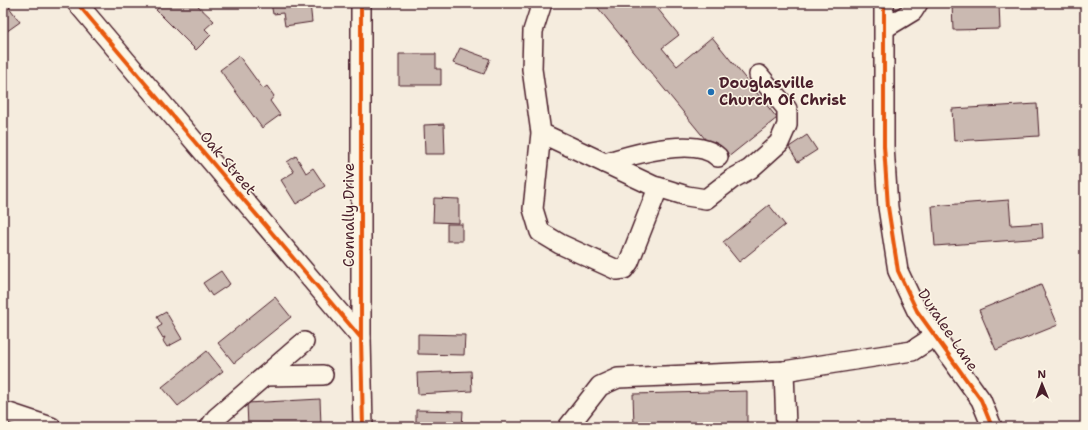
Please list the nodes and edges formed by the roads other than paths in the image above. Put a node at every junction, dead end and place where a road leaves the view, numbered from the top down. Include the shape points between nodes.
1 (77, 3) edge
2 (361, 3) edge
3 (542, 3) edge
4 (884, 3) edge
5 (918, 3) edge
6 (885, 28) junction
7 (760, 75) dead end
8 (541, 134) junction
9 (605, 163) junction
10 (724, 166) junction
11 (658, 187) junction
12 (935, 336) junction
13 (361, 338) junction
14 (304, 342) dead end
15 (784, 371) junction
16 (323, 375) dead end
17 (265, 376) junction
18 (3, 411) edge
19 (51, 427) edge
20 (210, 427) edge
21 (363, 427) edge
22 (568, 427) edge
23 (786, 427) edge
24 (992, 427) edge

1 - 13 street, Oak Street
2 - 13 street, Connally Drive
3 - 8 street via 533,31 532,69
4 - 6 street, Duralee Lane
5 - 6 street via 913,11
6 - 12 street, Duralee Lane via 884,146 888,207 898,271 917,311
7 - 10 street via 787,109 787,125 779,143 750,169
8 - 9 street
8 - 11 street via 532,209 540,232 617,270 624,269 629,262
9 - 10 street via 632,154 666,148 694,147 714,153
9 - 11 street
10 - 11 street via 706,199
12 - 15 street via 912,351
12 - 24 street, Duralee Lane via 981,400
13 - 21 street, Connally Drive
14 - 17 street
15 - 22 street via 618,378 600,386
15 - 23 street
16 - 17 street
17 - 20 street via 216,418
18 - 19 street

